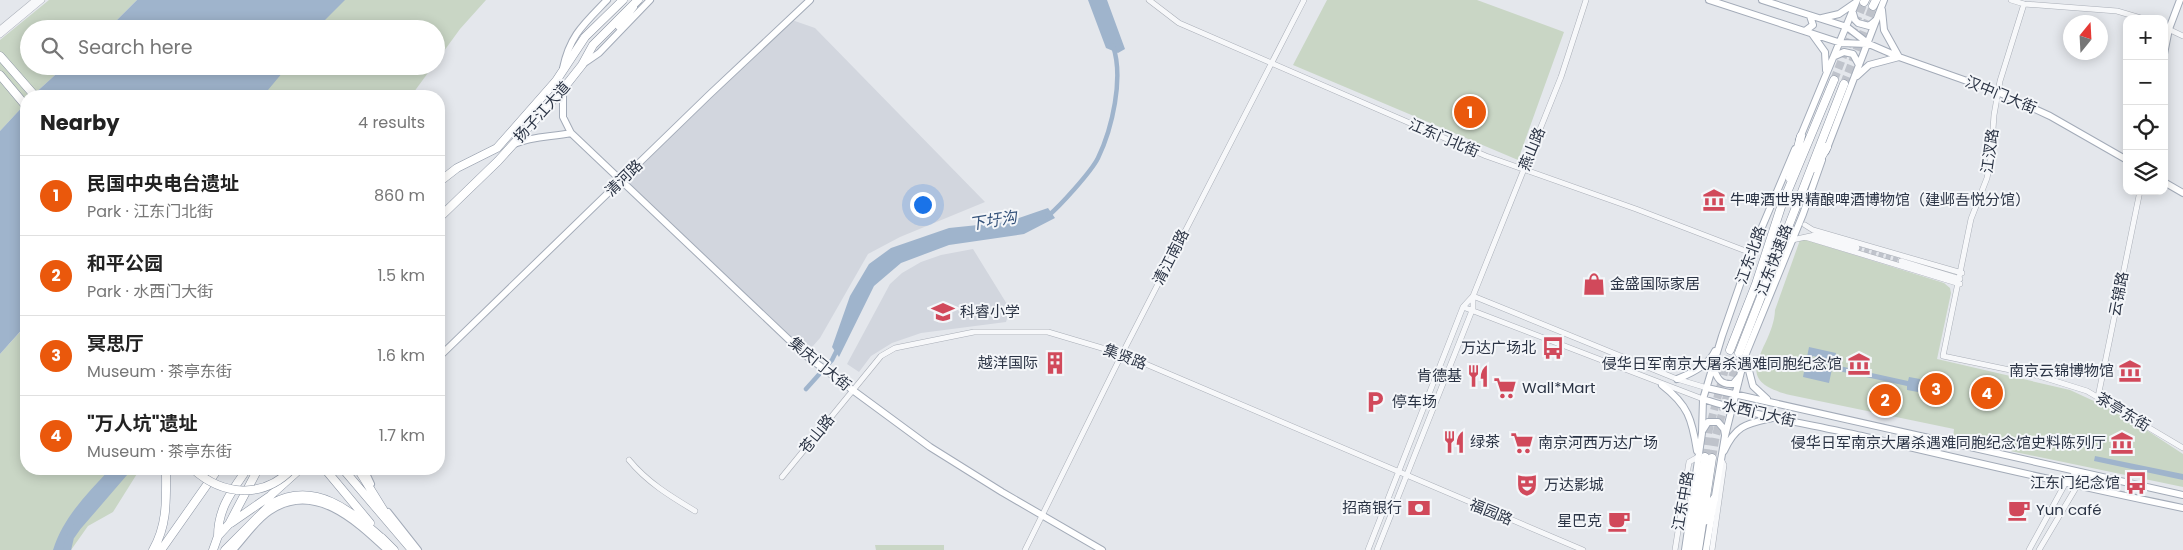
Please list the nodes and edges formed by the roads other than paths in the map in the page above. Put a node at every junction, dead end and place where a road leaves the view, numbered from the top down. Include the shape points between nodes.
1 (35, 0) edge
2 (42, 0) edge
3 (607, 0) edge
4 (623, 0) edge
5 (638, 0) edge
6 (650, 0) edge
7 (810, 0) edge
8 (1149, 0) edge
9 (1304, 0) edge
10 (1586, 0) edge
11 (1709, 0) edge
12 (1762, 0) edge
13 (2011, 0) edge
14 (2180, 0) edge
15 (1861, 1) edge
16 (1883, 3) edge
17 (2024, 4) junction
18 (1853, 12) junction
19 (2130, 15) edge
20 (1810, 16) junction
21 (1817, 18) junction
22 (1877, 20) junction
23 (2168, 24) edge
24 (1847, 27) junction
25 (0, 29) edge
26 (2168, 29) edge
27 (1808, 32) junction
28 (0, 35) edge
29 (2183, 36) edge
30 (612, 39) junction
31 (1841, 43) junction
32 (1869, 44) junction
33 (0, 56) edge
34 (1835, 56) junction
35 (1899, 57) junction
36 (1270, 64) junction
37 (582, 65) junction
38 (1859, 67) junction
39 (562, 70) junction
40 (0, 75) edge
41 (1825, 76) junction
42 (1834, 80) tunnel mouth
43 (1848, 84) junction
44 (563, 89) junction
45 (30, 90) edge
46 (1998, 92) junction
47 (20, 99) edge
48 (571, 133) junction
49 (1801, 136) junction
50 (512, 144) junction
51 (1827, 147) junction
52 (2123, 158) edge
53 (457, 168) junction
54 (1524, 169) junction
55 (445, 173) edge
56 (445, 177) edge
57 (622, 180) junction
58 (2168, 184) edge
59 (1802, 191) junction
60 (2183, 193) edge
61 (2139, 195) edge
62 (1781, 207) junction
63 (445, 212) edge
64 (1803, 214) junction
65 (1805, 225) junction
66 (1815, 235) junction
67 (1805, 237) junction
68 (1792, 240) junction
69 (1863, 245) junction
70 (1876, 248) junction
71 (1859, 251) junction
72 (1886, 252) junction
73 (1751, 253) junction
74 (1898, 255) junction
75 (1872, 257) junction
76 (1884, 261) junction
77 (1899, 263) junction
78 (1960, 279) junction
79 (1473, 296) junction
80 (1463, 307) junction
81 (1473, 308) junction
82 (1722, 336) junction
83 (1730, 350) tunnel mouth
84 (445, 351) edge
85 (1122, 354) junction
86 (1742, 354) junction
87 (1943, 356) joint
88 (1713, 368) junction
89 (1740, 374) junction
90 (1677, 379) junction
91 (1662, 385) junction
92 (1707, 388) junction
93 (852, 390) junction
94 (1736, 394) junction
95 (2098, 397) junction
96 (1703, 399) junction
97 (1774, 403) junction
98 (1732, 409) junction
99 (1775, 418) junction
100 (1702, 433) junction
101 (1413, 435) junction
102 (1725, 436) junction
103 (1422, 438) junction
104 (2183, 448) edge
105 (1705, 457) junction
106 (1721, 459) junction
107 (629, 460) dead end
108 (1398, 473) junction
109 (2075, 473) junction
110 (166, 475) edge
111 (201, 475) edge
112 (214, 475) edge
113 (243, 475) edge
114 (255, 475) edge
115 (285, 475) edge
116 (293, 475) edge
117 (330, 475) edge
118 (348, 475) edge
119 (362, 475) edge
120 (367, 475) edge
121 (782, 477) dead end
122 (1407, 477) junction
123 (2065, 484) junction
124 (2077, 486) junction
125 (2183, 496) edge
126 (1692, 498) junction
127 (1714, 499) junction
128 (2183, 508) edge
129 (695, 511) dead end
130 (1042, 516) junction
131 (229, 524) junction
132 (218, 536) junction
133 (1697, 536) junction
134 (385, 541) junction
135 (406, 543) junction
136 (153, 550) edge
137 (161, 550) edge
138 (213, 550) edge
139 (225, 550) edge
140 (234, 550) edge
141 (387, 550) edge
142 (394, 550) edge
143 (412, 550) edge
144 (418, 550) edge
145 (1024, 550) edge
146 (1102, 550) edge
147 (1368, 550) edge
148 (1377, 550) edge
149 (1584, 550) edge
150 (1675, 550) edge
151 (1685, 550) edge
152 (1690, 550) edge
153 (1698, 550) edge
154 (1706, 550) edge
155 (1712, 550) edge
156 (2028, 550) edge
157 (2039, 550) edge

1 - 25 street
2 - 28 street
3 - 39 main road via 575,32
4 - 39 highway, 扬子江大道 via 585,37
5 - 30 main road
5 - 37 highway, 扬子江大道 via 593,44
6 - 30 main road
7 - 57 main road, 清河路
8 - 36 street, 江东门北街 via 1179,24
9 - 36 street, 清江南路
10 - 54 street, 燕山路 via 1561,77
11 - 27 main road, 汉中门大街
12 - 20 main road, 汉中门大街
13 - 17 street
14 - 23 main road
15 - 18 main road, 江东北路
15 - 21 main road via 1840,14
16 - 22 main road, 江东北路
16 - 35 main road via 1882,25
17 - 19 street via 2117,11
17 - 46 street, 江汊路
18 - 22 main road via 1855,20 1864,25
18 - 24 main road, 江东北路
20 - 21 main road, 汉中门大街
20 - 27 main road via 1813,25
21 - 24 main road, 汉中门大街
22 - 32 main road, 江东北路
24 - 31 main road, 江东北路
24 - 32 main road, 汉中门大街
26 - 29 street
27 - 31 main road, 汉中门大街
27 - 41 main road via 1825,52
30 - 37 main road
31 - 32 main road, 汉中门大街
31 - 34 main road, 江东北路
32 - 35 main road, 汉中门大街
32 - 38 main road, 江东北路
33 - 45 highway
34 - 38 main road via 1844,52 1853,54
34 - 41 main road, 江东北路
35 - 43 main road via 1869,66
35 - 46 main road, 汉中门大街
36 - 54 street, 江东门北街 via 1486,156
36 - 85 street, 清江南路
37 - 44 highway, 扬子江大道
38 - 43 main road, 江东北路
39 - 53 highway, 扬子江大道 via 556,82 497,148
40 - 47 highway
41 - 49 main road, 江东北路
42 - 62 highway, 江东快速路
43 - 51 main road, 江东北路
43 - 59 highway, 江东快速路
44 - 48 main road via 563,117
44 - 50 highway, 扬子江大道
46 - 52 main road, 汉中门大街 via 2050,116
46 - 78 street, 江汊路 via 1987,178 1971,219
48 - 50 main road via 529,138
48 - 57 main road, 集庆门大街
49 - 62 highway
49 - 73 main road, 江东北路
50 - 63 highway, 扬子江大道
51 - 59 highway
51 - 64 main road, 江东北路
53 - 55 highway
53 - 56 highway, 扬子江大道
54 - 73 street, 江东门北街
54 - 79 street, 燕山路
57 - 84 main road, 清河路
57 - 93 main road, 集庆门大街 via 702,259 817,364
58 - 60 main road
59 - 86 highway, 江东快速路
61 - 95 street, 云锦路
62 - 83 highway, 江东快速路
64 - 65 street
64 - 68 main road, 江东北路
65 - 66 street
65 - 69 street
66 - 67 street
66 - 71 street
67 - 68 street
67 - 71 street
68 - 86 main road, 江东北路
69 - 70 street
69 - 71 street via 1865,250
70 - 72 street
70 - 75 street via 1870,250
71 - 75 street
72 - 74 street
72 - 76 street via 1888,258
73 - 82 main road, 江东北路
74 - 77 street via 1894,258
74 - 78 street
75 - 76 street
76 - 77 street
77 - 78 street
78 - 87 street, 江汊路
79 - 80 street, 燕山路
79 - 81 street, 燕山路
79 - 90 street, 水西门大街
80 - 81 street, 水西门大街
80 - 101 street, 燕山路
81 - 91 street, 水西门大街
81 - 103 street, 燕山路
82 - 88 main road, 江东北路
82 - 90 main road via 1713,356 1692,374
85 - 93 street, 集贤路 via 1048,332 974,332 895,348 881,356
85 - 108 street, 集贤路
85 - 130 street, 清江南路
86 - 89 main road, 江东中路
86 - 97 main road via 1753,386 1762,397
87 - 95 street, 茶亭东街 via 2039,376
88 - 89 main road via 1723,383 1733,384
88 - 92 main road, 江东北路
89 - 94 main road, 江东中路
90 - 92 street, 水西门大街
91 - 96 street, 水西门大街
91 - 105 main road via 1680,398
92 - 94 main road, 水西门大街
92 - 96 main road, 江东北路
93 - 121 street, 苍山路
93 - 130 main road, 集庆门大街 via 930,447
94 - 97 main road, 水西门大街
94 - 98 main road, 江东中路
95 - 104 street, 茶亭东街
96 - 98 main road, 水西门大街
96 - 100 main road, 江东北路
97 - 109 main road, 水西门大街
98 - 99 main road, 水西门大街
98 - 102 main road, 江东中路
99 - 106 main road via 1743,426 1734,432
99 - 123 main road, 水西门大街
100 - 102 main road via 1704,425 1712,421 1722,425
100 - 105 main road, 江东中路
101 - 103 street via 1416,440
101 - 108 street, 燕山路
102 - 106 main road, 江东中路
103 - 122 street, 燕山路
105 - 126 main road, 江东中路
105 - 133 highway
105 - 150 street, 江东中路 via 1690,462
106 - 127 main road, 江东中路
106 - 155 street, 江东中路 via 1724,465
107 - 129 street via 663,492
108 - 122 street, 福园路
108 - 147 street, 燕山路
109 - 123 street
109 - 124 street
109 - 125 main road, 水西门大街
110 - 136 highway via 166,512
111 - 115 highway, bridge via 211,483 240,491 267,486
112 - 137 highway
113 - 132 highway via 224,504
114 - 131 highway
116 - 131 highway via 270,496
117 - 134 highway
118 - 135 highway
119 - 135 highway
120 - 144 main road via 383,505
122 - 148 street, 燕山路
122 - 149 street, 福园路
123 - 124 main road, 水西门大街
123 - 156 street
124 - 128 main road, 水西门大街
124 - 157 street
126 - 133 highway
126 - 151 main road, 江东中路
127 - 133 highway
127 - 154 main road, 江东中路
130 - 145 street, 清江南路
130 - 146 main road, 集庆门大街
131 - 132 highway
132 - 138 highway
133 - 152 highway
133 - 153 highway
134 - 139 highway via 358,518 325,498 313,495 280,499 264,510
134 - 142 highway
135 - 143 highway
140 - 141 main road via 269,512 281,504 302,500 326,504 338,510

